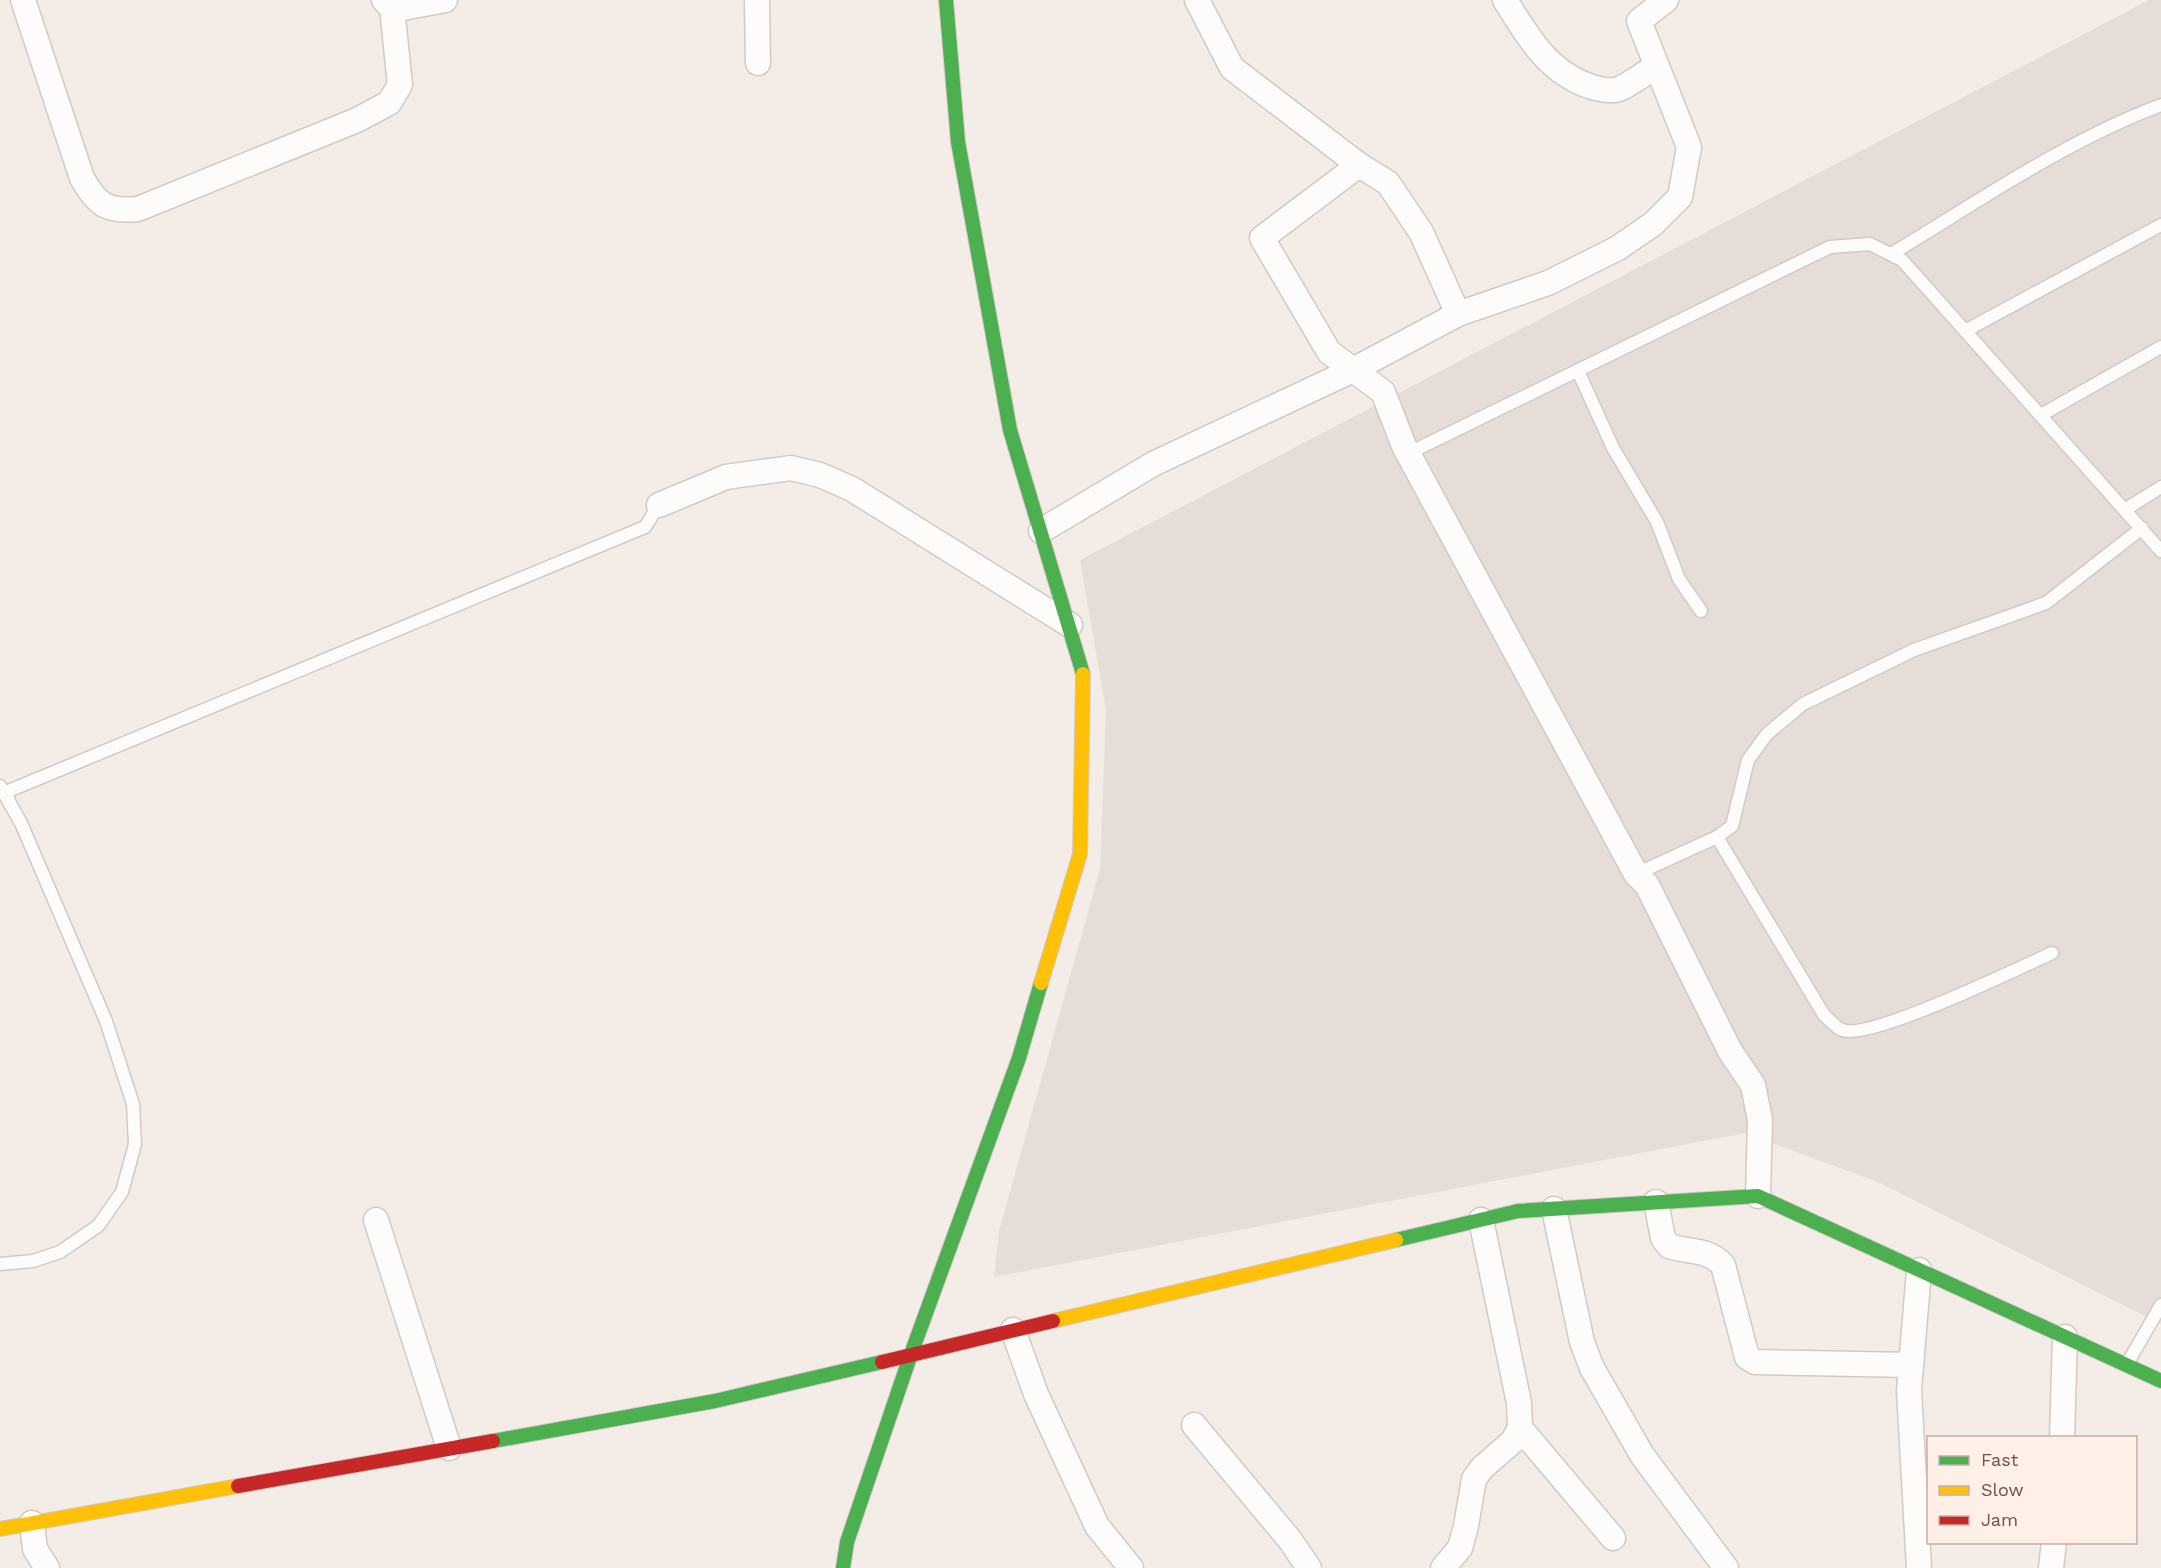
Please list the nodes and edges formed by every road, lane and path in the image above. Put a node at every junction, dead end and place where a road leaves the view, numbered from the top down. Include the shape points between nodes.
1 (23, 0) edge
2 (445, 0) edge
3 (757, 0) edge
4 (946, 0) edge
5 (1197, 0) edge
6 (1505, 0) edge
7 (1666, 0) edge
8 (388, 4) edge
9 (758, 63) dead end
10 (1655, 67) junction
11 (2161, 105) edge
12 (1359, 165) junction
13 (2161, 225) edge
14 (1902, 260) junction
15 (1458, 314) junction
16 (1965, 331) junction
17 (2161, 347) edge
18 (1353, 370) junction
19 (1578, 371) junction
20 (2041, 415) junction
21 (1408, 453) junction
22 (2161, 487) edge
23 (659, 505) joint
24 (2126, 510) junction
25 (2142, 528) junction
26 (1041, 531) junction
27 (2161, 551) edge
28 (1701, 611) dead end
29 (1070, 625) junction
30 (0, 786) edge
31 (10, 804) junction
32 (1717, 837) junction
33 (1636, 874) junction
34 (2052, 953) dead end
35 (1758, 1196) junction
36 (1656, 1202) junction
37 (1554, 1209) junction
38 (376, 1220) dead end
39 (1481, 1220) junction
40 (0, 1263) edge
41 (1919, 1270) junction
42 (2161, 1305) edge
43 (1013, 1330) junction
44 (2065, 1337) junction
45 (911, 1354) junction
46 (1911, 1365) junction
47 (2127, 1365) junction
48 (2161, 1381) edge
49 (1194, 1425) dead end
50 (1520, 1428) junction
51 (2062, 1436) edge
52 (449, 1448) junction
53 (32, 1523) junction
54 (0, 1529) edge
55 (1613, 1539) dead end
56 (2054, 1544) edge
57 (47, 1568) edge
58 (843, 1568) edge
59 (1131, 1568) edge
60 (1309, 1568) edge
61 (1443, 1568) edge
62 (1726, 1568) edge
63 (1919, 1568) edge
64 (2051, 1568) edge

1 - 8 street via 82,178 101,204 118,211 138,209 389,104 400,85
2 - 8 street via 398,9
3 - 9 street
4 - 26 main road via 960,154 1010,430
5 - 12 street via 1232,68
6 - 10 street via 1533,46 1577,82 1617,90
7 - 10 street via 1640,21
10 - 15 street via 1689,147 1680,197 1653,224 1618,248 1548,283
11 - 14 lane via 2060,153 1891,254
12 - 15 street via 1388,183 1420,232
12 - 18 street via 1262,238 1329,352
13 - 16 lane
14 - 16 lane
14 - 19 lane via 1870,244 1830,247
15 - 18 street
16 - 20 lane
17 - 20 lane
18 - 21 street via 1383,392
18 - 26 street via 1153,464
19 - 21 lane
19 - 28 lane via 1613,448 1657,522 1679,579
20 - 24 lane
21 - 33 street
22 - 24 lane
23 - 29 street via 726,477 791,468 820,475 852,489
23 - 31 lane via 645,527 6,792
24 - 25 lane
25 - 27 lane
25 - 32 lane via 2046,603 1914,650 1803,704 1767,734 1748,760 1732,826
26 - 29 main road
29 - 45 main road via 1083,669 1080,854 1019,1058
30 - 31 lane
31 - 40 lane via 106,1021 133,1104 135,1144 122,1192 98,1226 60,1252 33,1262
32 - 33 lane
32 - 34 lane via 1824,1015 1842,1030 1863,1031 1971,990
33 - 35 street via 1647,885 1730,1051 1753,1085 1760,1120
35 - 36 main road
35 - 41 main road
36 - 37 main road
36 - 46 street via 1663,1238 1669,1246 1706,1251 1723,1266 1747,1357 1755,1362
37 - 39 main road via 1518,1211
37 - 62 street via 1582,1342 1592,1368 1642,1455
38 - 52 street
39 - 43 main road
39 - 50 street via 1520,1403
41 - 44 main road
41 - 46 street
42 - 47 lane
43 - 45 main road
43 - 59 street via 1036,1394 1097,1526
44 - 47 main road
44 - 51 street
45 - 52 main road via 715,1401
45 - 58 main road via 847,1542
46 - 63 street
47 - 48 main road
49 - 60 street
50 - 55 street
50 - 61 street via 1513,1441 1474,1479 1460,1548
52 - 53 main road
53 - 54 main road
53 - 57 street via 35,1549
56 - 64 street

